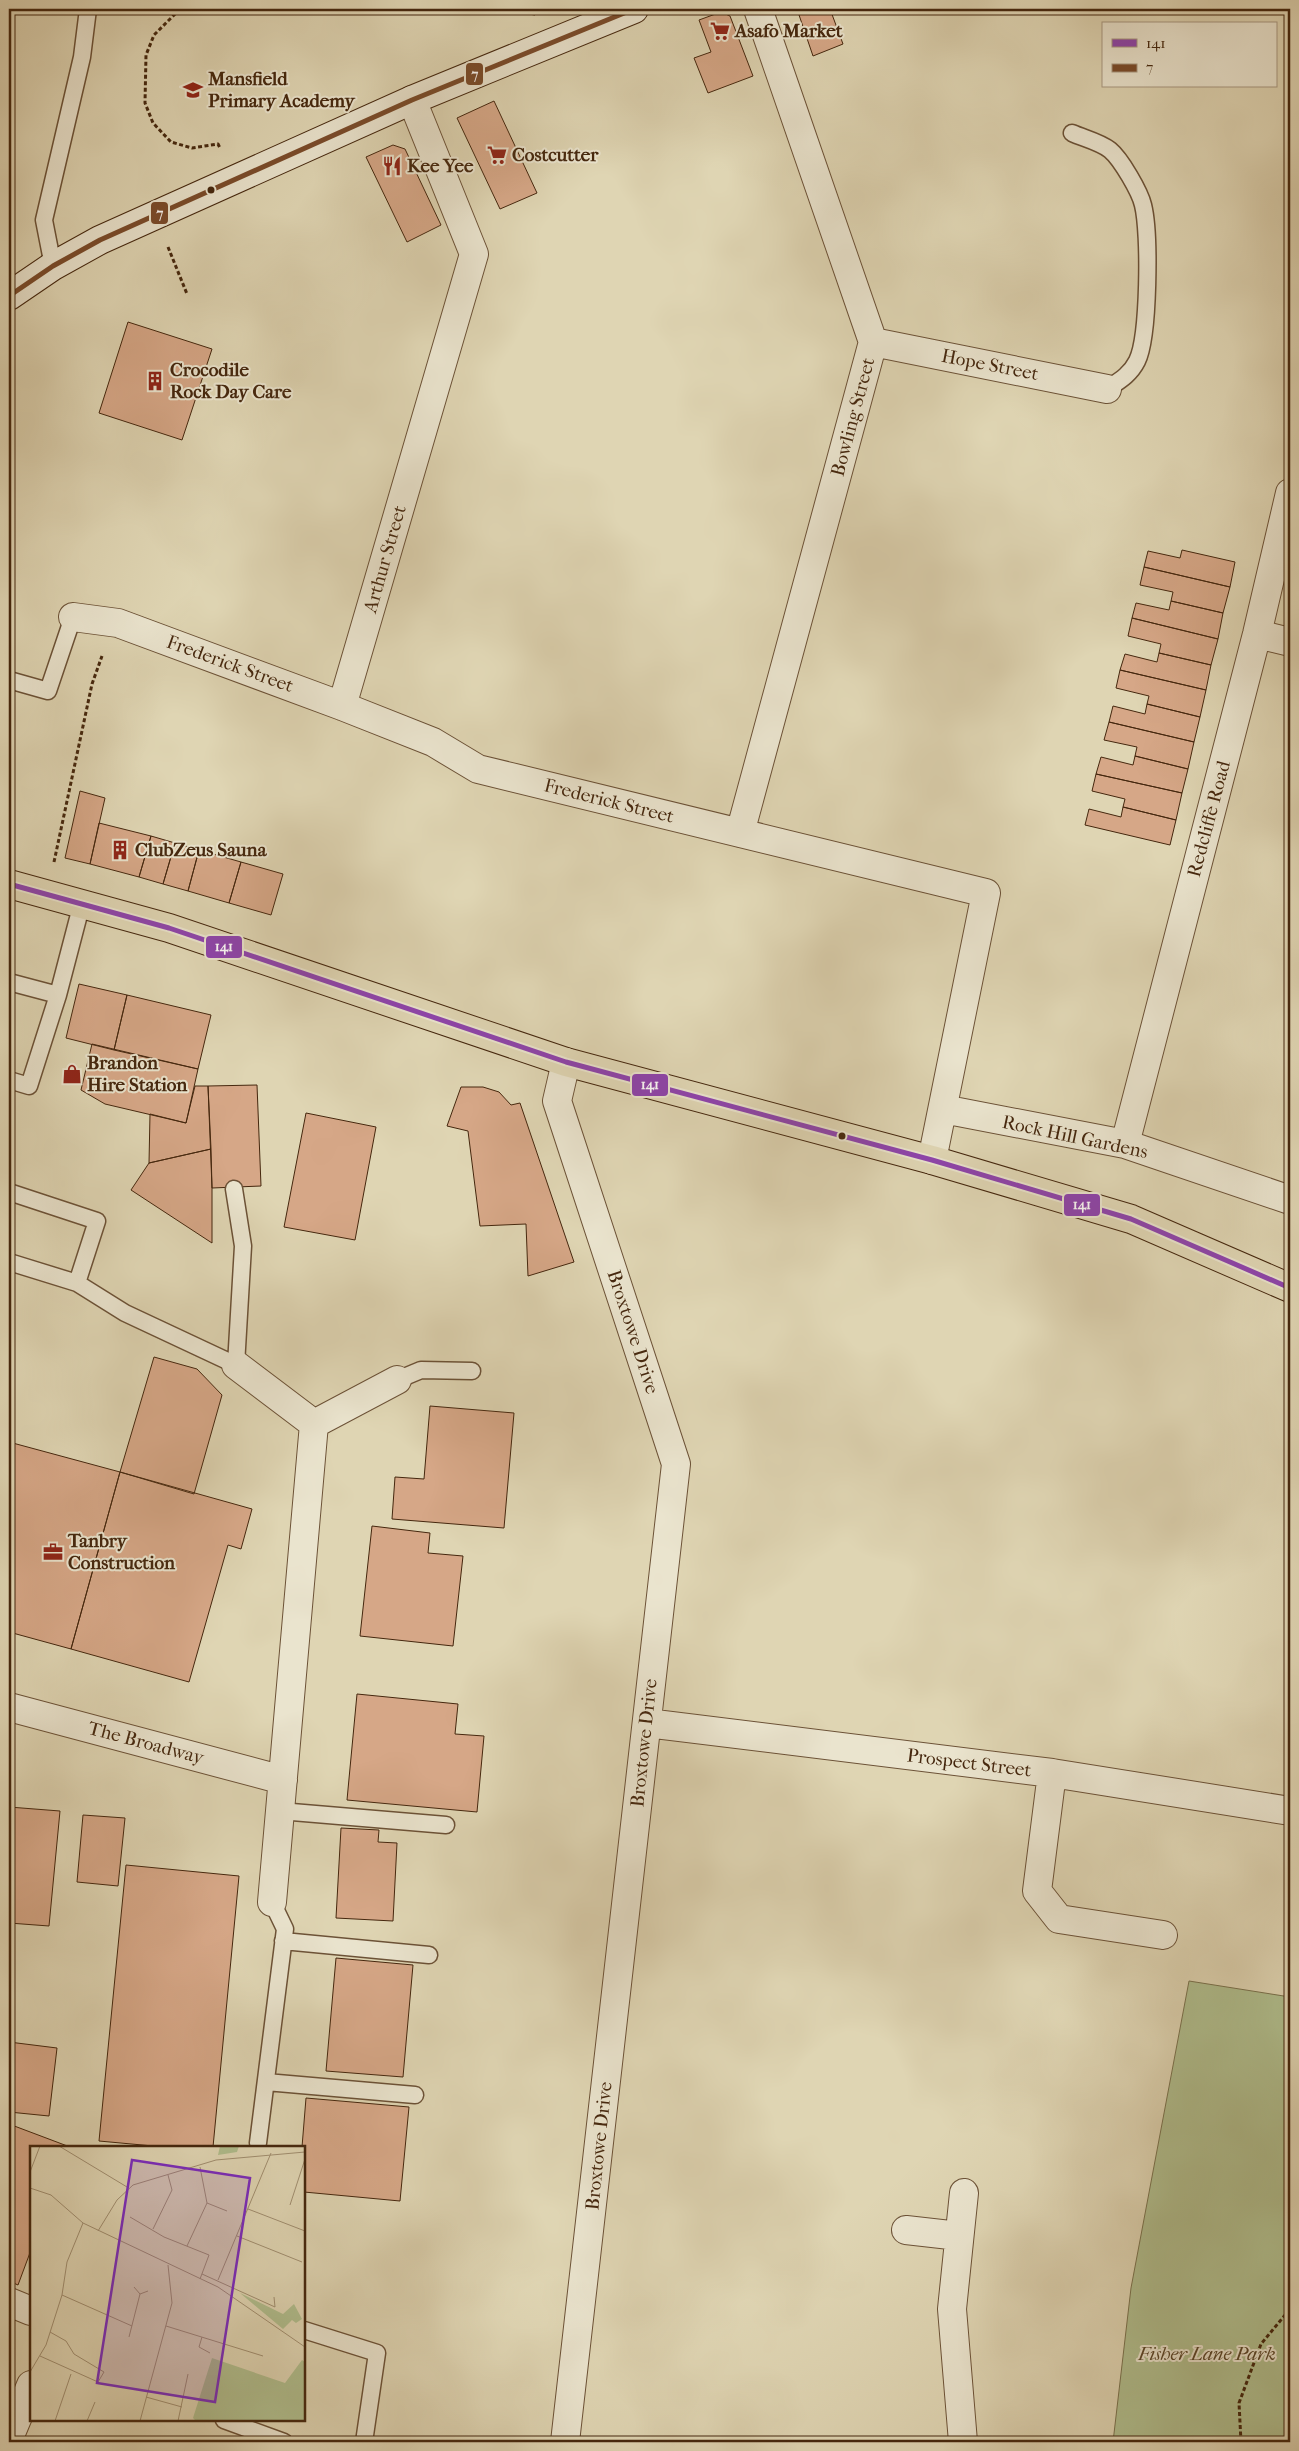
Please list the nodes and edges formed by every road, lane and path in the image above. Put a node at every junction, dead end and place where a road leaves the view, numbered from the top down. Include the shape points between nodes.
1 (88, 9) edge
2 (179, 9) edge
3 (634, 9) edge
4 (758, 9) edge
5 (412, 100) junction
6 (1072, 133) dead end
7 (237, 179) junction
8 (155, 216) junction
9 (53, 266) junction
10 (187, 294) dead end
11 (9, 296) edge
12 (873, 342) junction
13 (1107, 389) joint
14 (1290, 493) edge
15 (73, 617) joint
16 (113, 622) junction
17 (1257, 634) junction
18 (1290, 642) edge
19 (9, 680) edge
20 (342, 706) junction
21 (740, 833) junction
22 (58, 847) dead end
23 (9, 884) edge
24 (82, 903) junction
25 (9, 982) edge
26 (58, 996) junction
27 (566, 1062) junction
28 (9, 1080) edge
29 (943, 1109) junction
30 (1125, 1144) junction
31 (932, 1160) junction
32 (234, 1190) dead end
33 (9, 1192) edge
34 (1290, 1200) edge
35 (9, 1262) edge
36 (77, 1283) junction
37 (1290, 1288) edge
38 (236, 1365) junction
39 (472, 1370) dead end
40 (397, 1380) joint
41 (314, 1424) junction
42 (9, 1707) edge
43 (647, 1723) junction
44 (1052, 1773) junction
45 (283, 1780) junction
46 (280, 1811) junction
47 (1290, 1811) edge
48 (446, 1825) dead end
49 (272, 1902) joint
50 (1163, 1935) dead end
51 (283, 1941) junction
52 (430, 1955) dead end
53 (266, 2082) junction
54 (415, 2095) dead end
55 (258, 2143) dead end
56 (964, 2193) dead end
57 (906, 2230) dead end
58 (960, 2236) junction
59 (9, 2302) edge
60 (1290, 2310) edge
61 (30, 2311) edge
62 (305, 2330) edge
63 (30, 2387) edge
64 (227, 2421) edge
65 (9, 2438) edge
66 (12, 2442) edge
67 (284, 2442) edge
68 (364, 2442) edge
69 (565, 2442) edge
70 (963, 2442) edge
71 (1241, 2442) edge

1 - 9 lane via 82,57 44,220
2 - 7 path via 154,34 146,55 145,103 152,123 171,142 192,148 218,144
3 - 5 street
4 - 12 street, Bowling Street
5 - 7 street
5 - 20 street, Arthur Street via 474,254
6 - 13 lane via 1110,150 1128,174 1143,204 1148,266 1138,360 1125,378
7 - 8 street
8 - 9 street via 100,240
8 - 10 path
9 - 11 street
12 - 13 street, Hope Street
12 - 21 street, Bowling Street
14 - 17 street, Redcliffe Road
15 - 16 street, Frederick Street
15 - 19 lane via 48,691
16 - 20 street, Frederick Street
16 - 22 path via 92,684
17 - 18 street
17 - 30 street, Redcliffe Road
20 - 21 street, Frederick Street via 433,742 478,769
21 - 29 street, Frederick Street via 986,893
23 - 24 main road
24 - 26 lane
24 - 27 main road via 169,928
25 - 26 lane
26 - 28 lane via 29,1086
27 - 31 main road
27 - 43 street, Broxtowe Drive via 557,1101 676,1464
29 - 30 street, Rock Hill Gardens
29 - 31 street, Frederick Street
30 - 34 street, Rock Hill Gardens
31 - 37 main road via 1132,1219
32 - 38 lane via 243,1246
33 - 36 lane via 98,1221
35 - 36 lane
36 - 38 lane via 125,1313
38 - 41 street
39 - 40 lane via 421,1370
40 - 41 street
41 - 45 street
42 - 45 street, The Broadway
43 - 44 street, Prospect Street
43 - 69 street, Broxtowe Drive
44 - 47 street, Prospect Street
44 - 50 street via 1037,1890 1059,1919
45 - 46 street
46 - 48 lane
46 - 49 street
49 - 51 lane via 284,1929
51 - 52 lane
51 - 53 lane
53 - 54 lane
53 - 55 lane
56 - 58 street
57 - 58 street
58 - 70 street via 952,2308
59 - 61 street
60 - 71 path via 1261,2344 1239,2402
62 - 68 lane via 377,2353
63 - 65 street
64 - 67 lane
65 - 66 lane

